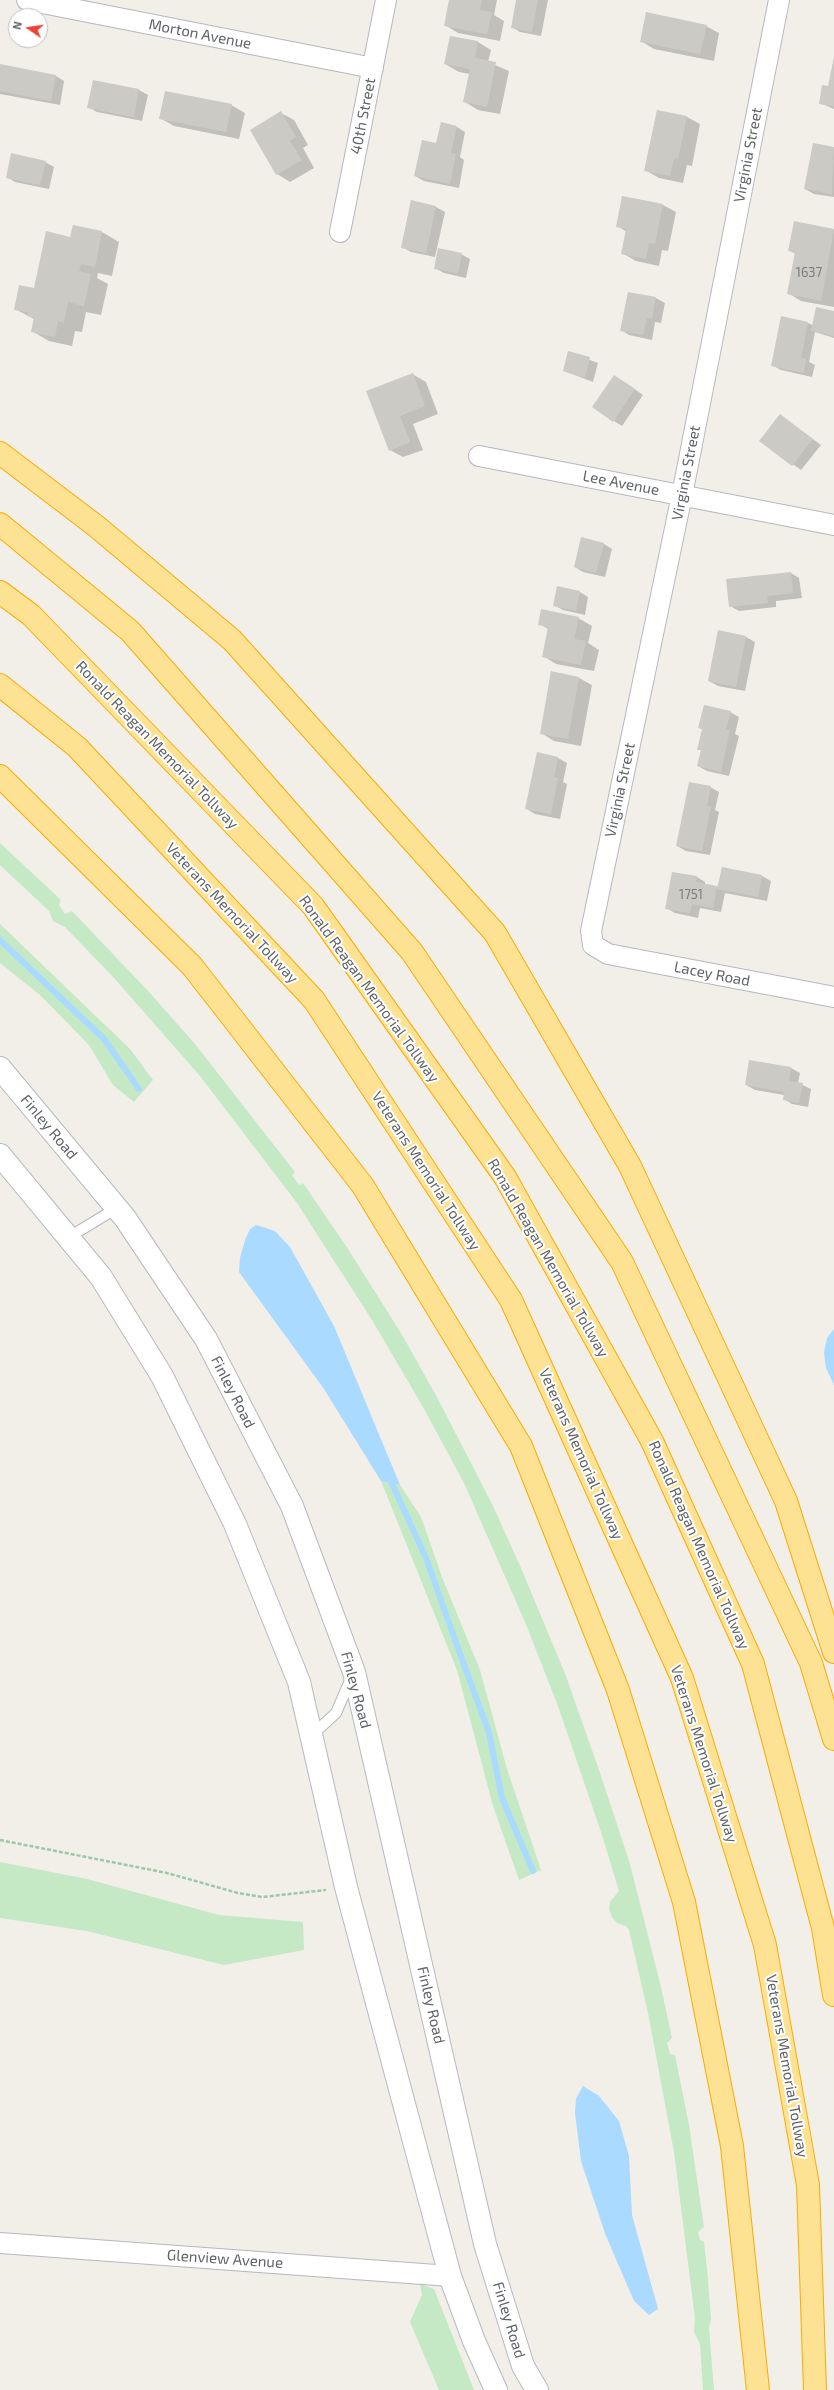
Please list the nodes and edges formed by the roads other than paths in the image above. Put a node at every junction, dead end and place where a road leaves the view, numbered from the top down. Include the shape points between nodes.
1 (27, 0) edge
2 (386, 0) edge
3 (778, 0) edge
4 (373, 68) junction
5 (340, 232) dead end
6 (0, 453) edge
7 (478, 456) dead end
8 (682, 495) junction
9 (0, 524) edge
10 (834, 525) edge
11 (0, 592) edge
12 (0, 685) edge
13 (2, 779) edge
14 (593, 945) joint
15 (834, 997) edge
16 (0, 1068) edge
17 (0, 1155) edge
18 (117, 1208) junction
19 (68, 1238) junction
20 (834, 1652) edge
21 (354, 1672) junction
22 (311, 1736) junction
23 (834, 1739) edge
24 (834, 1995) edge
25 (0, 2243) edge
26 (450, 2276) junction
27 (496, 2390) edge
28 (537, 2390) edge
29 (758, 2390) edge
30 (815, 2390) edge

1 - 4 street, Morton Avenue
2 - 4 street, 40th Street
3 - 8 street, Virginia Street
4 - 5 street, 40th Street
6 - 20 highway via 96,526 232,640 495,933 633,1173 786,1501
7 - 8 street, Lee Avenue
8 - 10 street, Lee Avenue
8 - 14 street, Virginia Street via 593,918
9 - 23 highway via 130,631 412,952 622,1262 811,1663
11 - 24 highway, Ronald Reagan Memorial Tollway via 32,615 313,906 505,1177 652,1441 753,1664 823,1928
12 - 30 highway, Veterans Memorial Tollway via 77,747 314,1000 511,1300 682,1678 765,1945 808,2185
13 - 29 highway via 192,966 363,1186 521,1446 618,1690 684,1902 732,2146
14 - 15 street, Lacey Road via 608,954
16 - 18 main road, Finley Road
17 - 19 main road
18 - 19 lane
18 - 21 main road, Finley Road via 206,1339 292,1506
19 - 22 main road via 101,1277 162,1376 235,1524 299,1682
21 - 22 lane via 336,1713
21 - 28 main road, Finley Road via 486,2244 523,2366
22 - 26 main road via 346,1887
25 - 26 street, Glenview Avenue
26 - 27 main road via 474,2341

